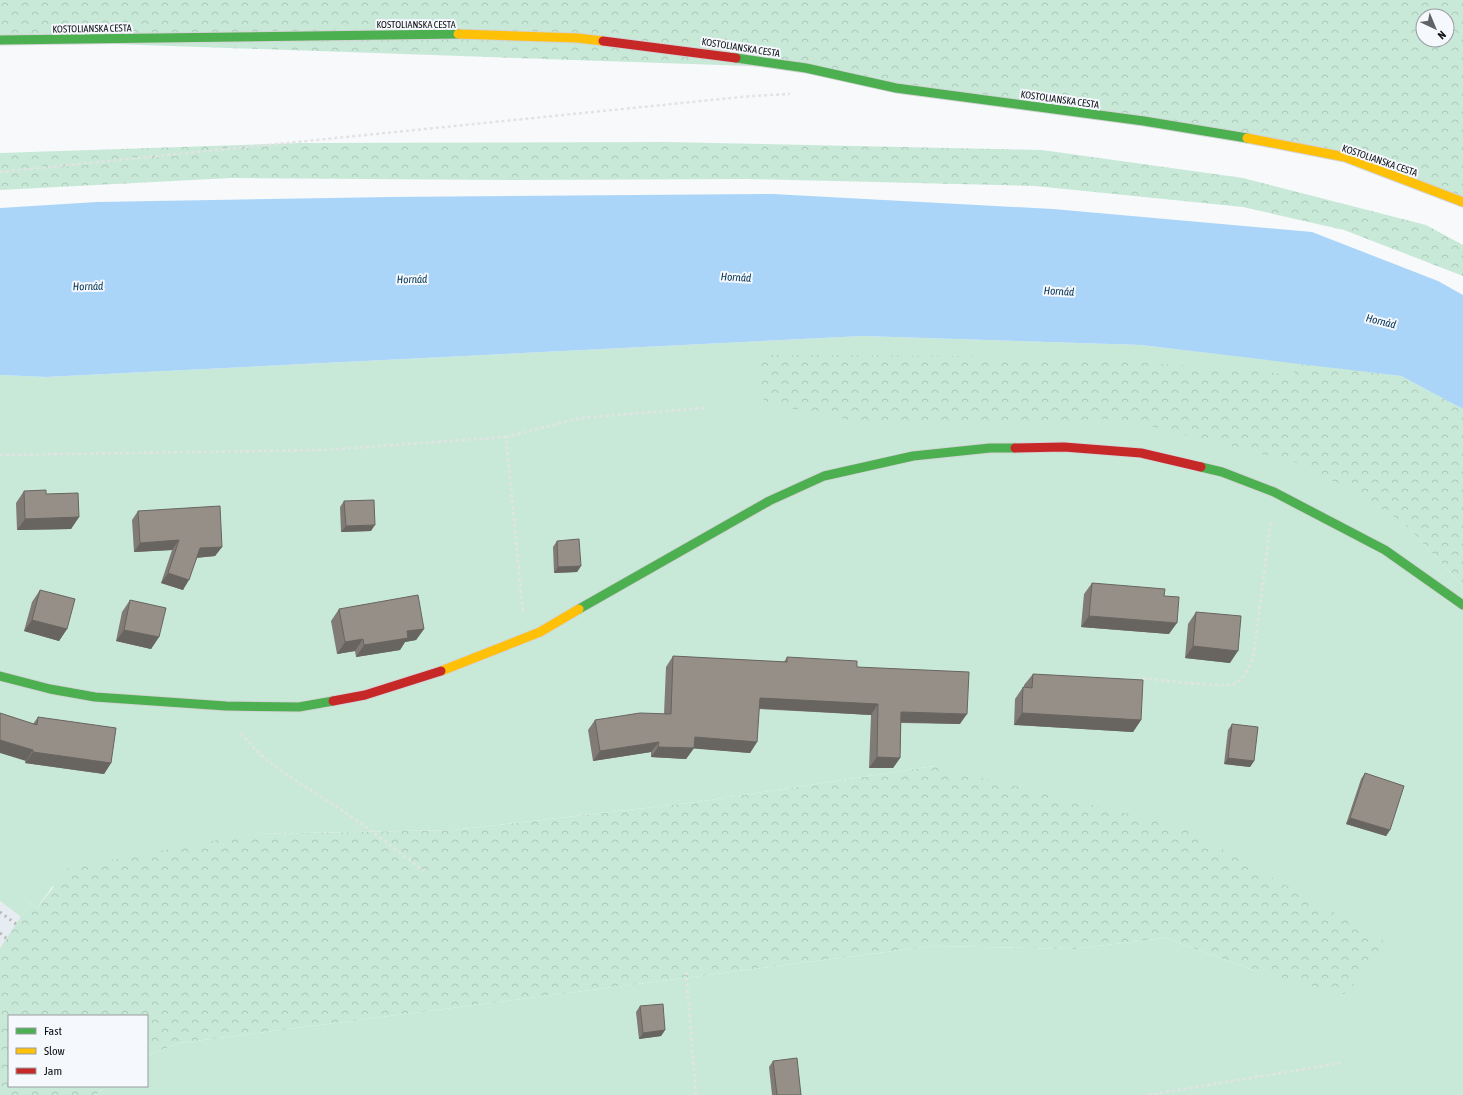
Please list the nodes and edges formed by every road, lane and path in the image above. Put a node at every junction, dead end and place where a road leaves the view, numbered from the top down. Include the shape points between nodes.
1 (0, 40) edge
2 (797, 93) dead end
3 (0, 172) edge
4 (1463, 202) edge
5 (704, 408) dead end
6 (506, 437) junction
7 (0, 455) edge
8 (1274, 492) junction
9 (1463, 605) edge
10 (525, 638) junction
11 (0, 676) edge
12 (1143, 678) edge
13 (226, 706) junction
14 (424, 871) dead end
15 (686, 972) dead end
16 (1341, 1063) dead end
17 (696, 1095) edge
18 (1148, 1095) edge

1 - 4 street, KOSTOLIANSKA CESTA via 441,34 577,38 706,53 806,68 896,88 1239,136 1345,158
2 - 3 path
5 - 6 path via 581,418
6 - 7 path via 324,450
6 - 10 path
8 - 9 street via 1385,550
8 - 10 street via 1222,472 1142,453 1064,447 990,448 913,456 824,476 769,501 547,628
8 - 12 path via 1253,659 1245,675 1233,684
10 - 13 street via 451,668 365,695 299,707
11 - 13 street via 50,689 95,696
13 - 14 path via 248,743 275,766 344,811
15 - 17 path
16 - 18 path

